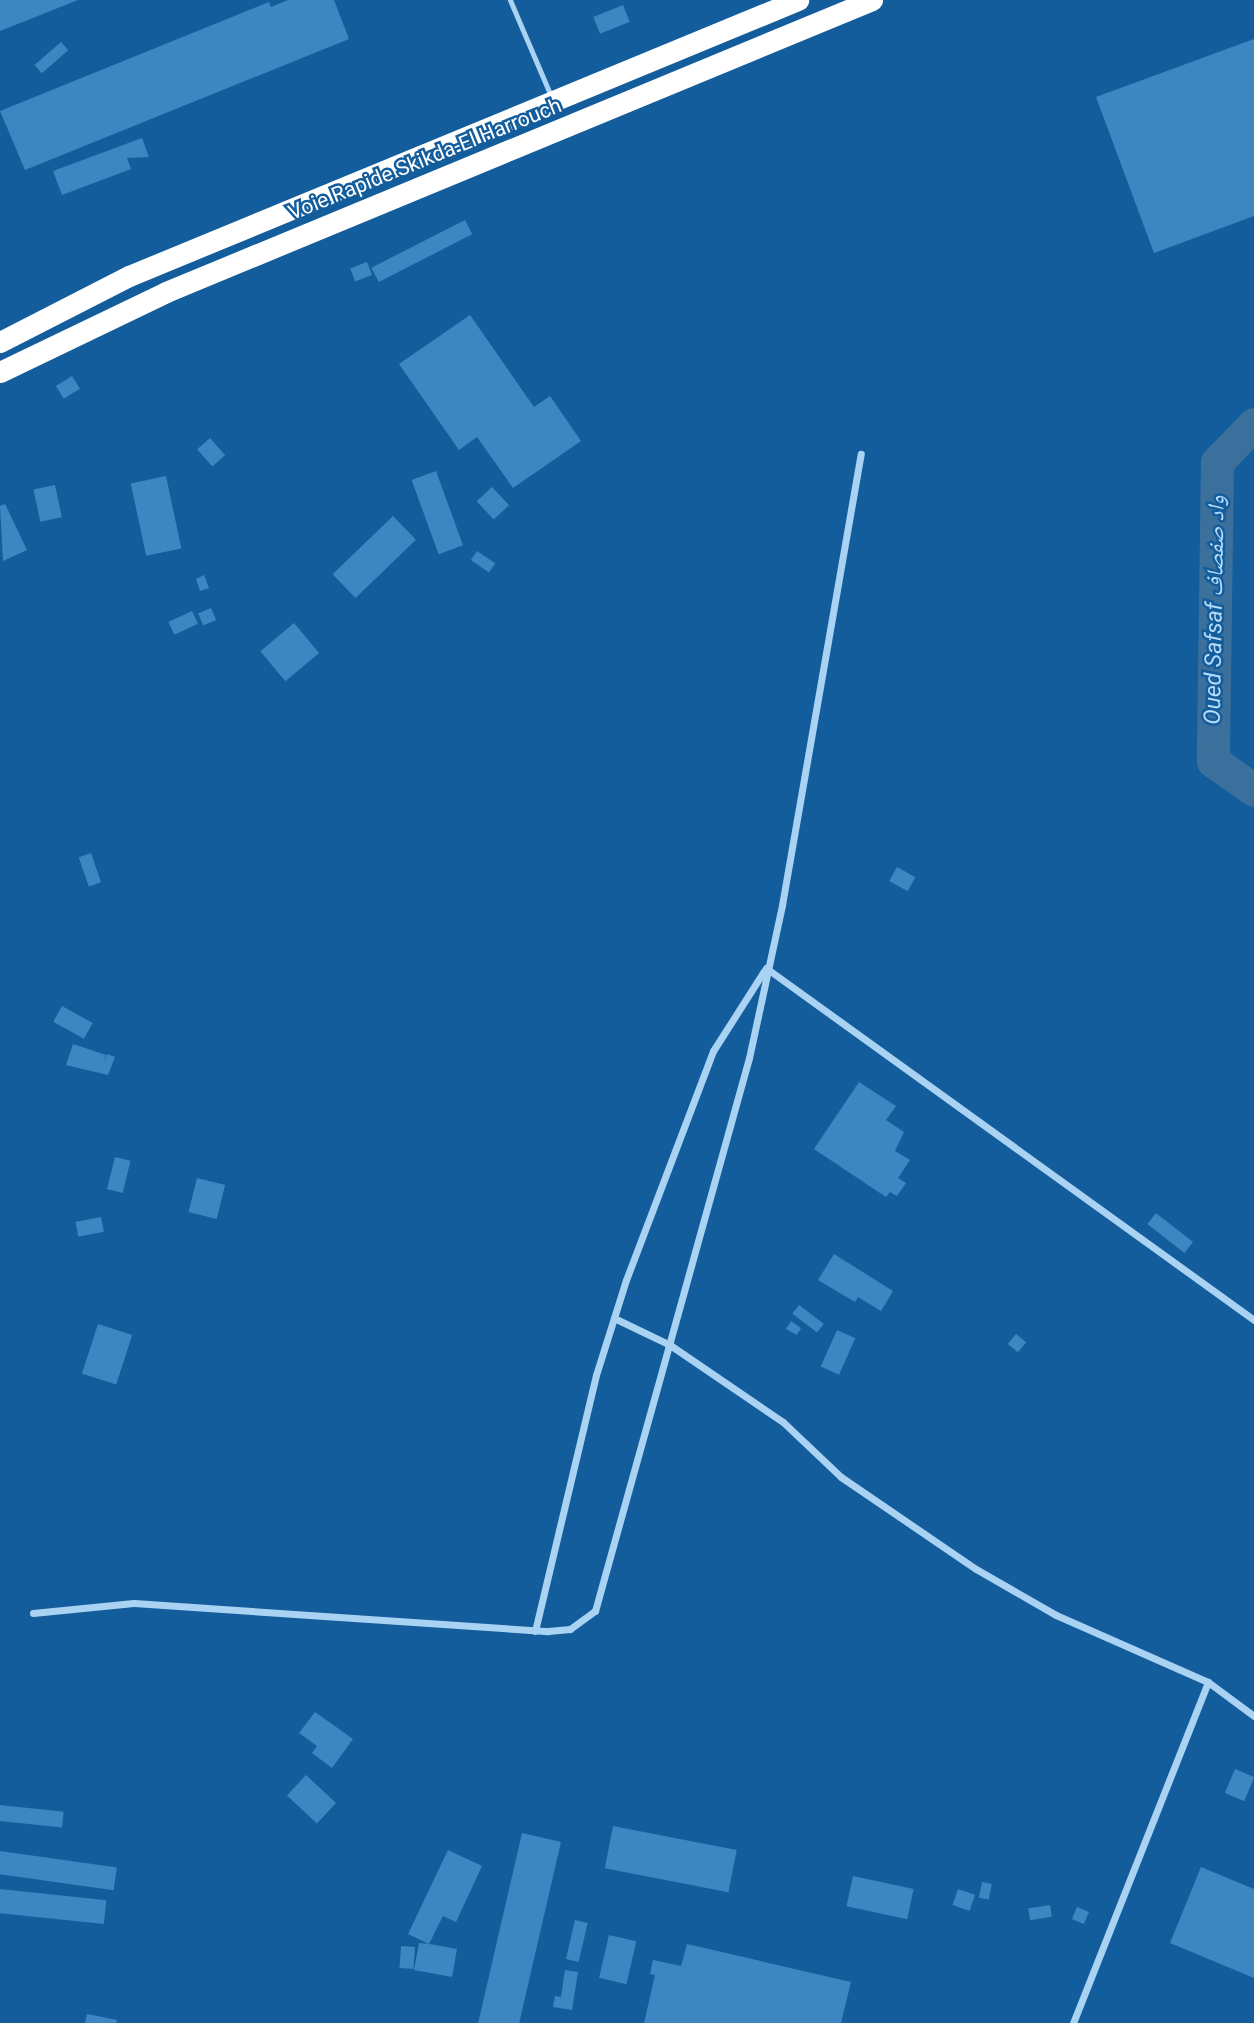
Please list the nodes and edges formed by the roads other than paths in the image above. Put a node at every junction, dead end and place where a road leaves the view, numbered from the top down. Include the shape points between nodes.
1 (510, 0) edge
2 (798, 0) edge
3 (872, 0) edge
4 (554, 102) junction
5 (0, 342) edge
6 (0, 372) edge
7 (861, 454) dead end
8 (766, 968) junction
9 (614, 1318) junction
10 (1254, 1320) edge
11 (670, 1345) junction
12 (33, 1613) dead end
13 (536, 1631) junction
14 (1208, 1682) junction
15 (1254, 1716) edge
16 (1073, 2023) edge

1 - 4 lane
2 - 4 highway, Voie Rapide Skikda-El Harrouch
3 - 6 highway, Voie Rapide Skikda-El Harrouch via 166,292
4 - 5 highway, Voie Rapide Skikda-El Harrouch via 129,276
7 - 8 street via 782,905
8 - 9 street via 713,1051
8 - 10 street
8 - 11 street via 749,1058
9 - 11 street
9 - 13 street
11 - 13 street via 595,1611 570,1629
11 - 14 street via 783,1422 841,1477 976,1569 1056,1615
12 - 13 street via 134,1603
14 - 15 street
14 - 16 street

